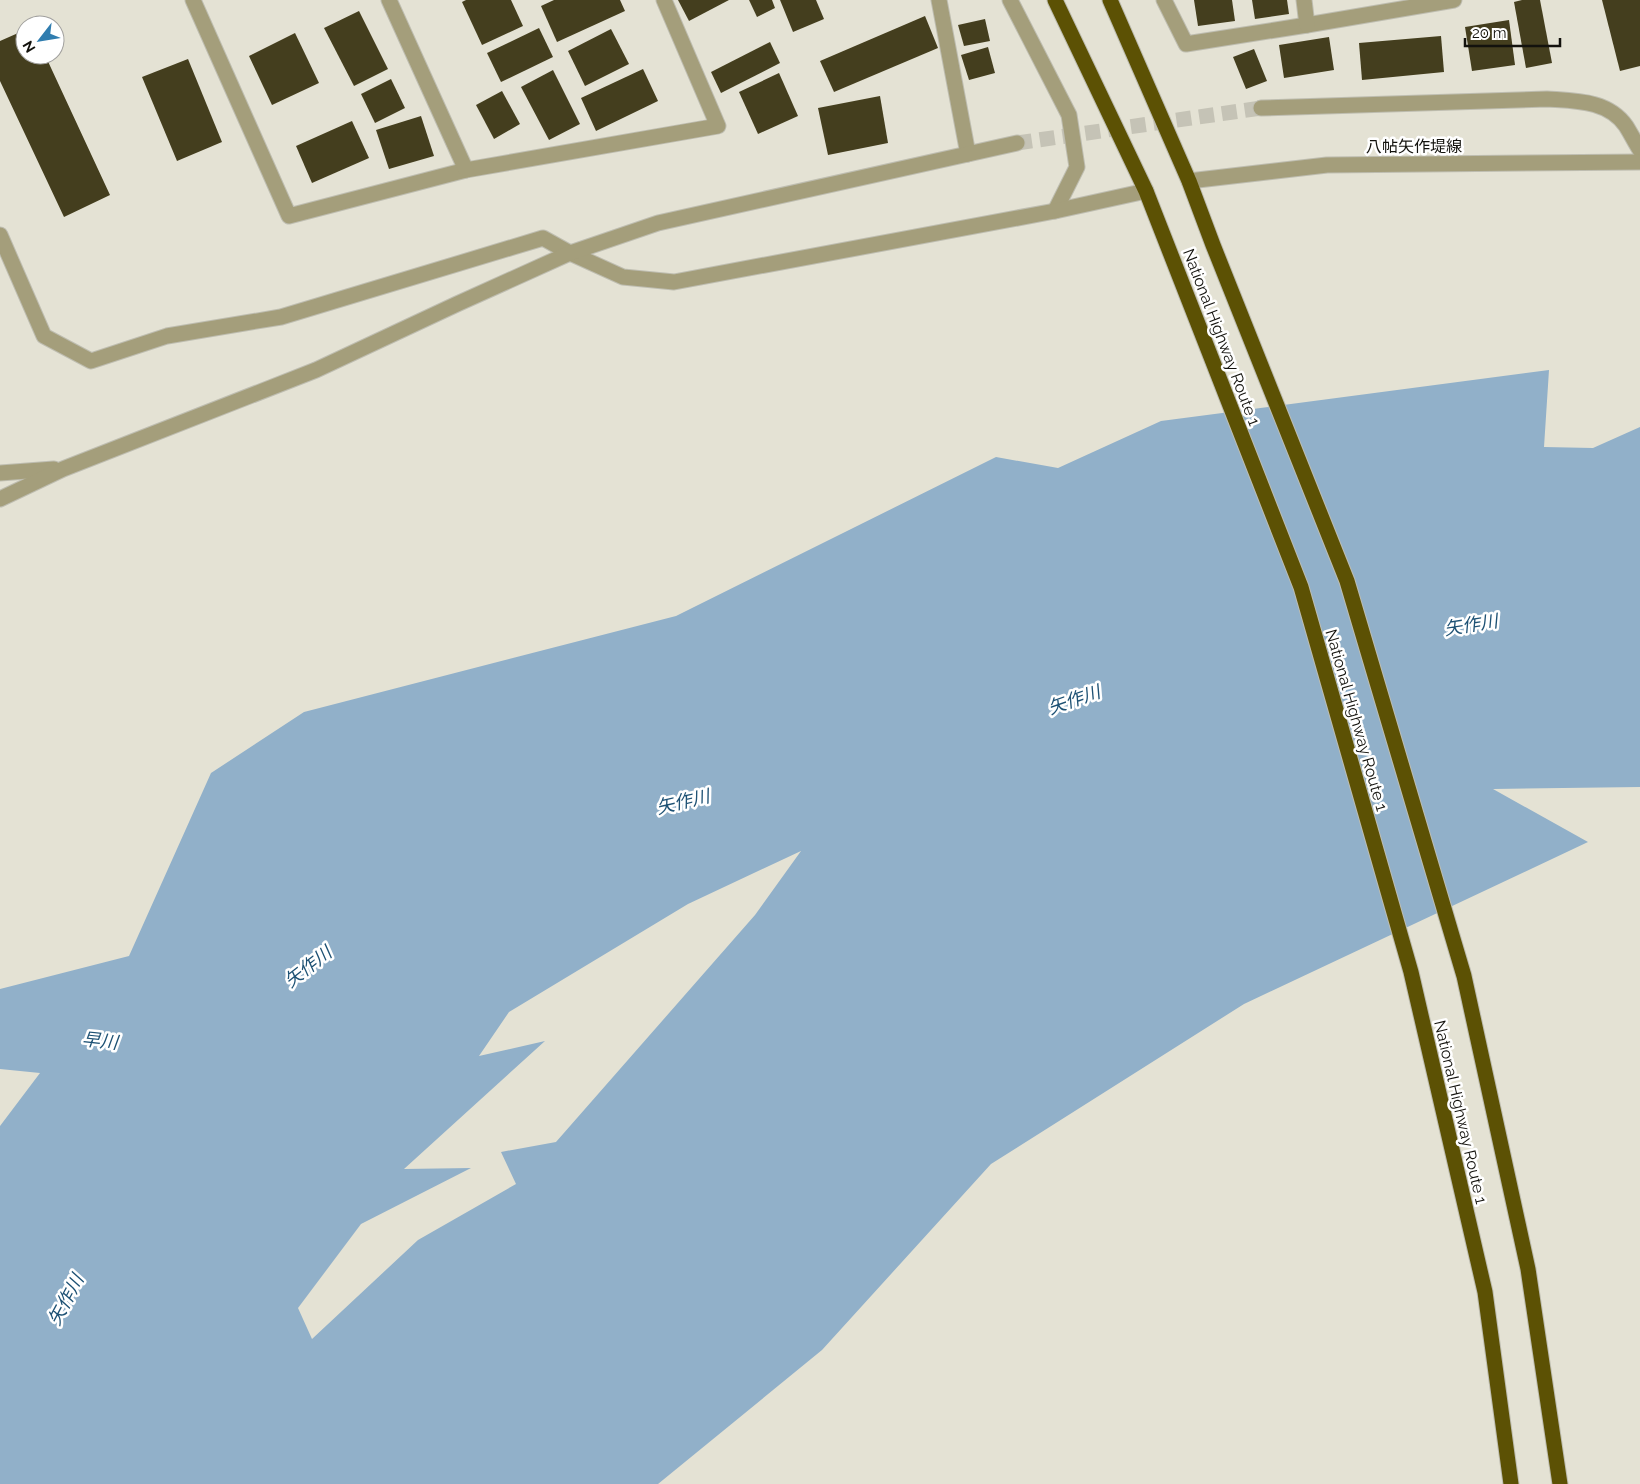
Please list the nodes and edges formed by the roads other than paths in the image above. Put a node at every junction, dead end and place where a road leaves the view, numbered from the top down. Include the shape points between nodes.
1 (192, 0) edge
2 (389, 0) edge
3 (664, 0) edge
4 (939, 0) edge
5 (1010, 0) edge
6 (1055, 0) edge
7 (1110, 0) edge
8 (1164, 0) edge
9 (1304, 0) edge
10 (1454, 0) edge
11 (1307, 25) junction
12 (1261, 108) tunnel mouth
13 (1017, 143) tunnel mouth
14 (1640, 150) edge
15 (968, 154) junction
16 (1640, 162) edge
17 (466, 170) junction
18 (1189, 181) junction
19 (1146, 191) junction
20 (1055, 212) junction
21 (1, 240) edge
22 (570, 253) junction
23 (63, 469) junction
24 (0, 473) edge
25 (0, 499) edge
26 (1511, 1484) edge
27 (1560, 1484) edge

1 - 17 street via 289,216
2 - 17 street
3 - 17 street via 718,126
4 - 15 street
5 - 20 street via 1069,115 1077,167
6 - 19 highway, National Highway Route 1
7 - 18 highway, National Highway Route 1
8 - 11 street via 1186,44
9 - 11 street
10 - 11 street
12 - 14 street via 1547,99 1588,102 1610,110 1626,124
13 - 15 street
15 - 22 street via 658,223
16 - 18 street, 八帖矢作堤線 via 1327,165
18 - 27 highway, National Highway Route 1 via 1347,581 1464,976 1528,1269
19 - 20 street
19 - 26 highway, National Highway Route 1 via 1301,588 1411,972 1485,1292
20 - 22 street via 674,282 623,277
21 - 22 street via 44,336 91,361 167,336 281,317 543,238
22 - 23 street via 316,370
23 - 24 street
23 - 25 street

